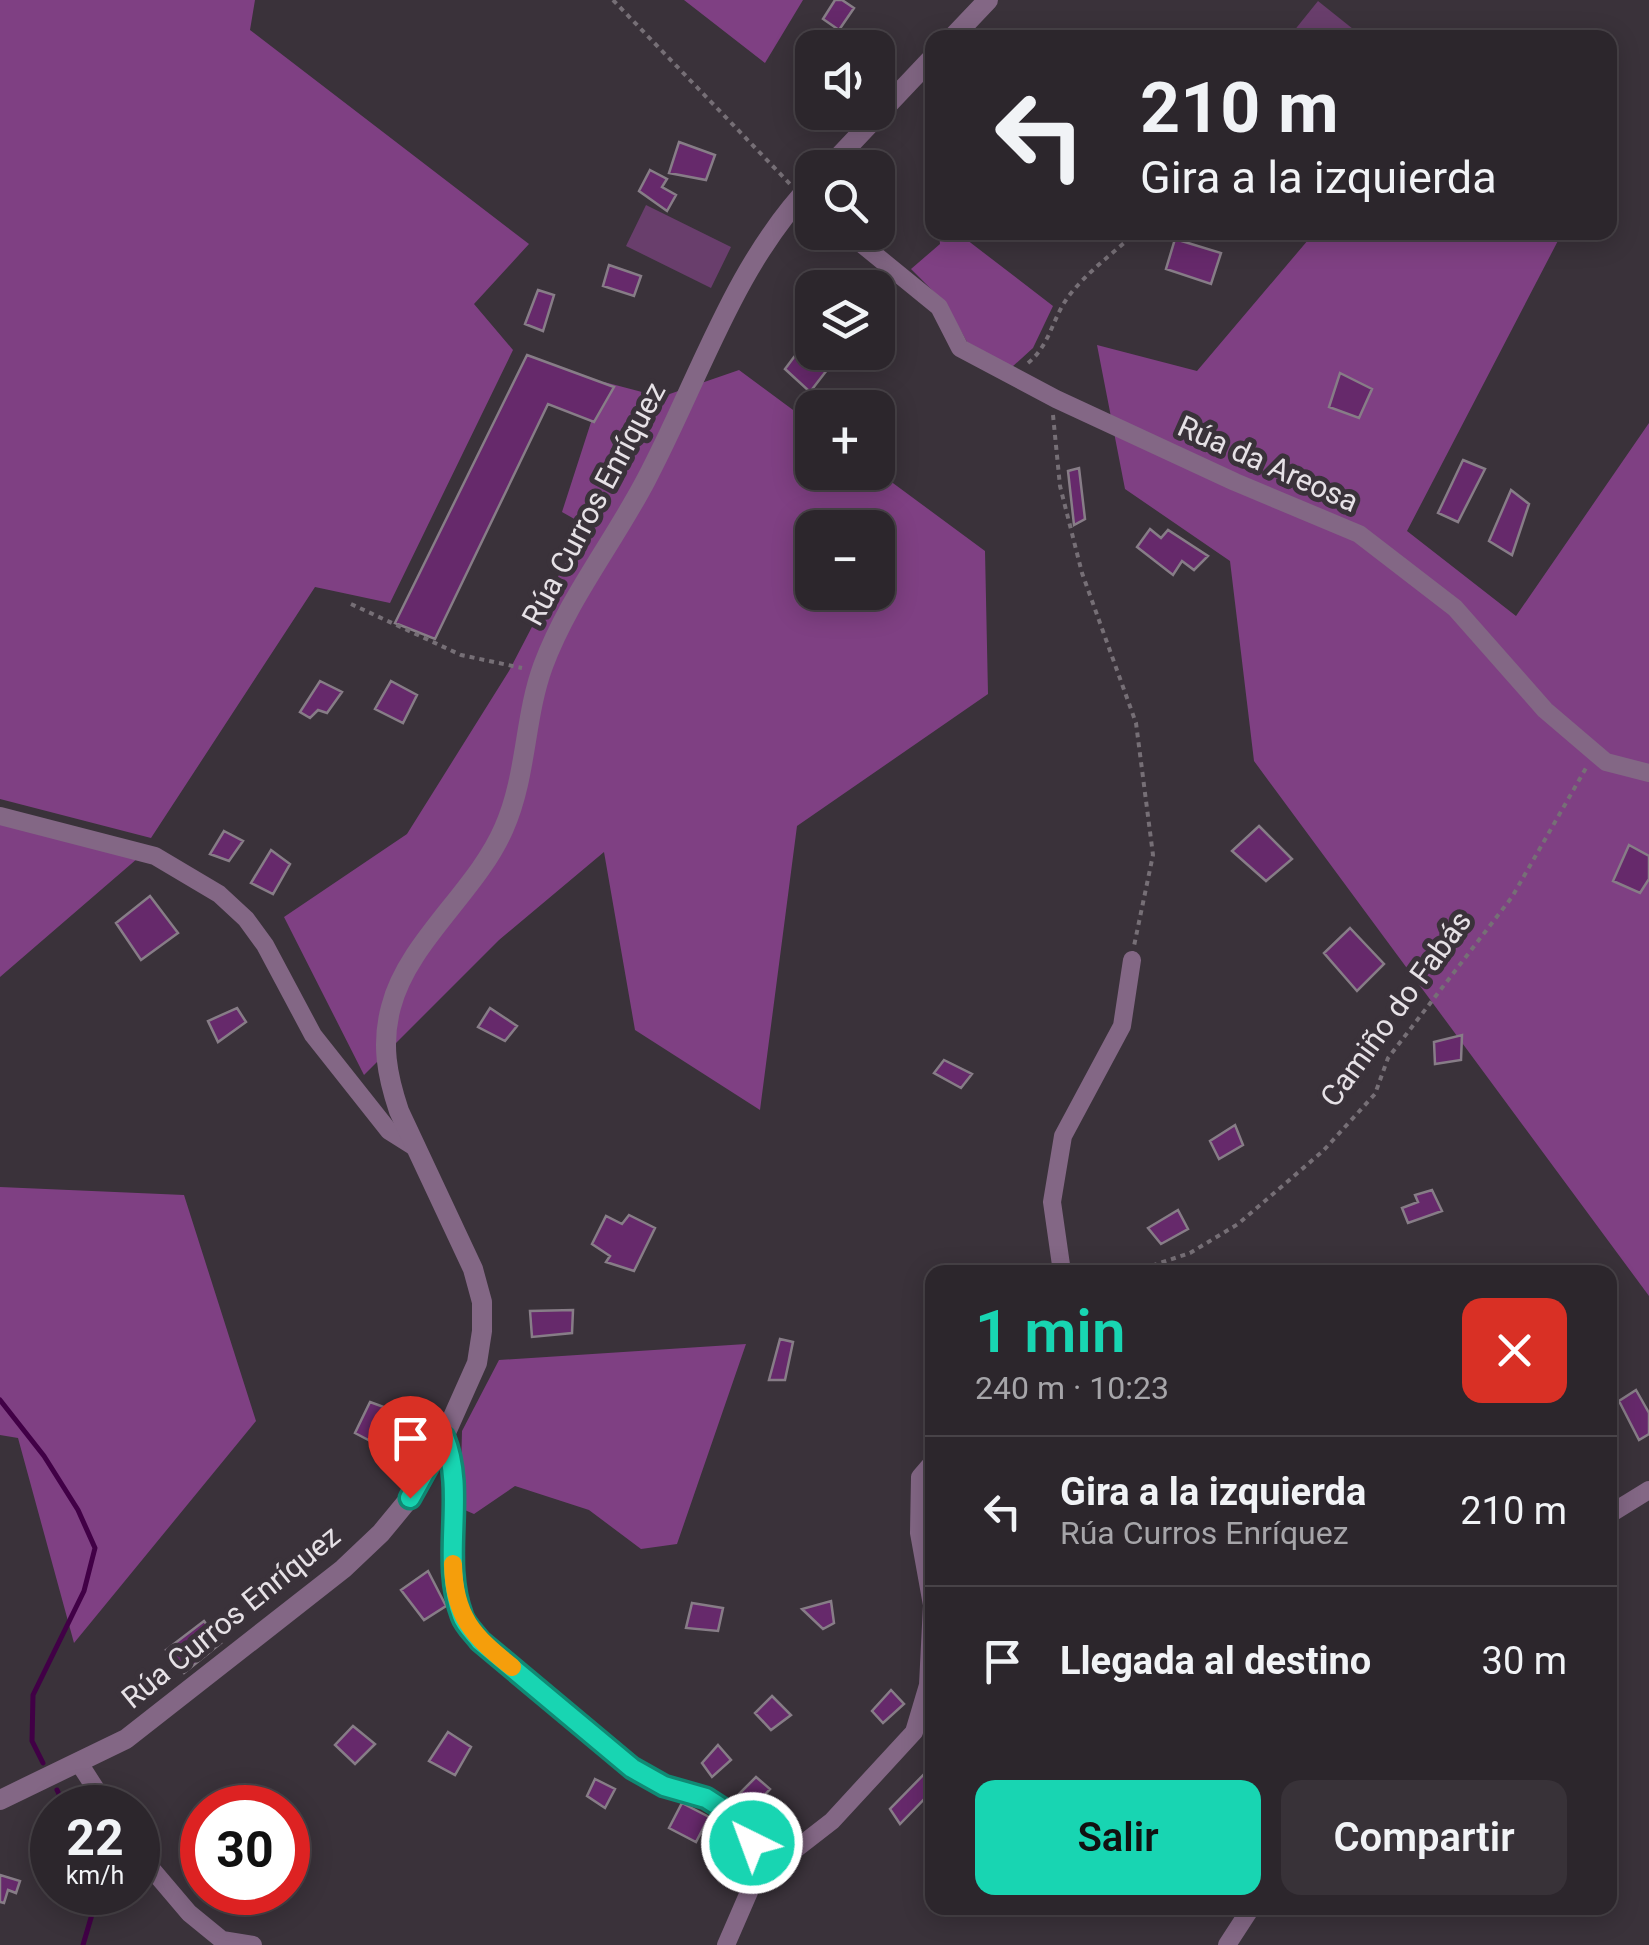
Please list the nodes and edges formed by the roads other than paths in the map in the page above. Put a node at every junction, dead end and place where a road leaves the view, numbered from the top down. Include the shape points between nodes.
1 (988, 0) edge
2 (960, 30) edge
3 (925, 65) edge
4 (845, 150) edge
5 (795, 208) edge
6 (869, 250) edge
7 (1649, 773) edge
8 (0, 816) edge
9 (1132, 960) road end
10 (416, 1148) junction
11 (1061, 1265) edge
12 (444, 1437) junction
13 (925, 1472) edge
14 (1649, 1490) edge
15 (1617, 1510) edge
16 (925, 1566) edge
17 (925, 1695) edge
18 (79, 1763) junction
19 (93, 1785) edge
20 (0, 1800) edge
21 (759, 1869) junction
22 (160, 1880) edge
23 (1246, 1915) edge
24 (253, 1945) edge
25 (726, 1945) edge
26 (1227, 1945) edge

1 - 2 street
3 - 4 street
5 - 10 street, Rúa Curros Enríquez via 767,237 741,282 646,481 558,629 541,672 518,790 503,831 408,968 392,1003 386,1058
6 - 7 street, Rúa da Areosa via 939,307 960,348 1235,482 1359,534 1455,608 1545,710 1606,762
8 - 10 street via 155,856 219,894 265,946 313,1035 388,1130
9 - 11 street via 1122,1026 1062,1136 1052,1202
10 - 12 street, Rúa Curros Enríquez via 474,1269 482,1302 477,1363
12 - 18 street, Rúa Curros Enríquez via 382,1534 126,1739
12 - 21 street via 454,1461 454,1579 462,1618 480,1641 632,1768 734,1816
13 - 16 street via 919,1533
14 - 15 street
17 - 21 street via 914,1732 832,1821 784,1859
18 - 19 street
18 - 20 street, Rúa Curros Enríquez
21 - 25 street
22 - 24 street via 188,1914 222,1940
23 - 26 street

